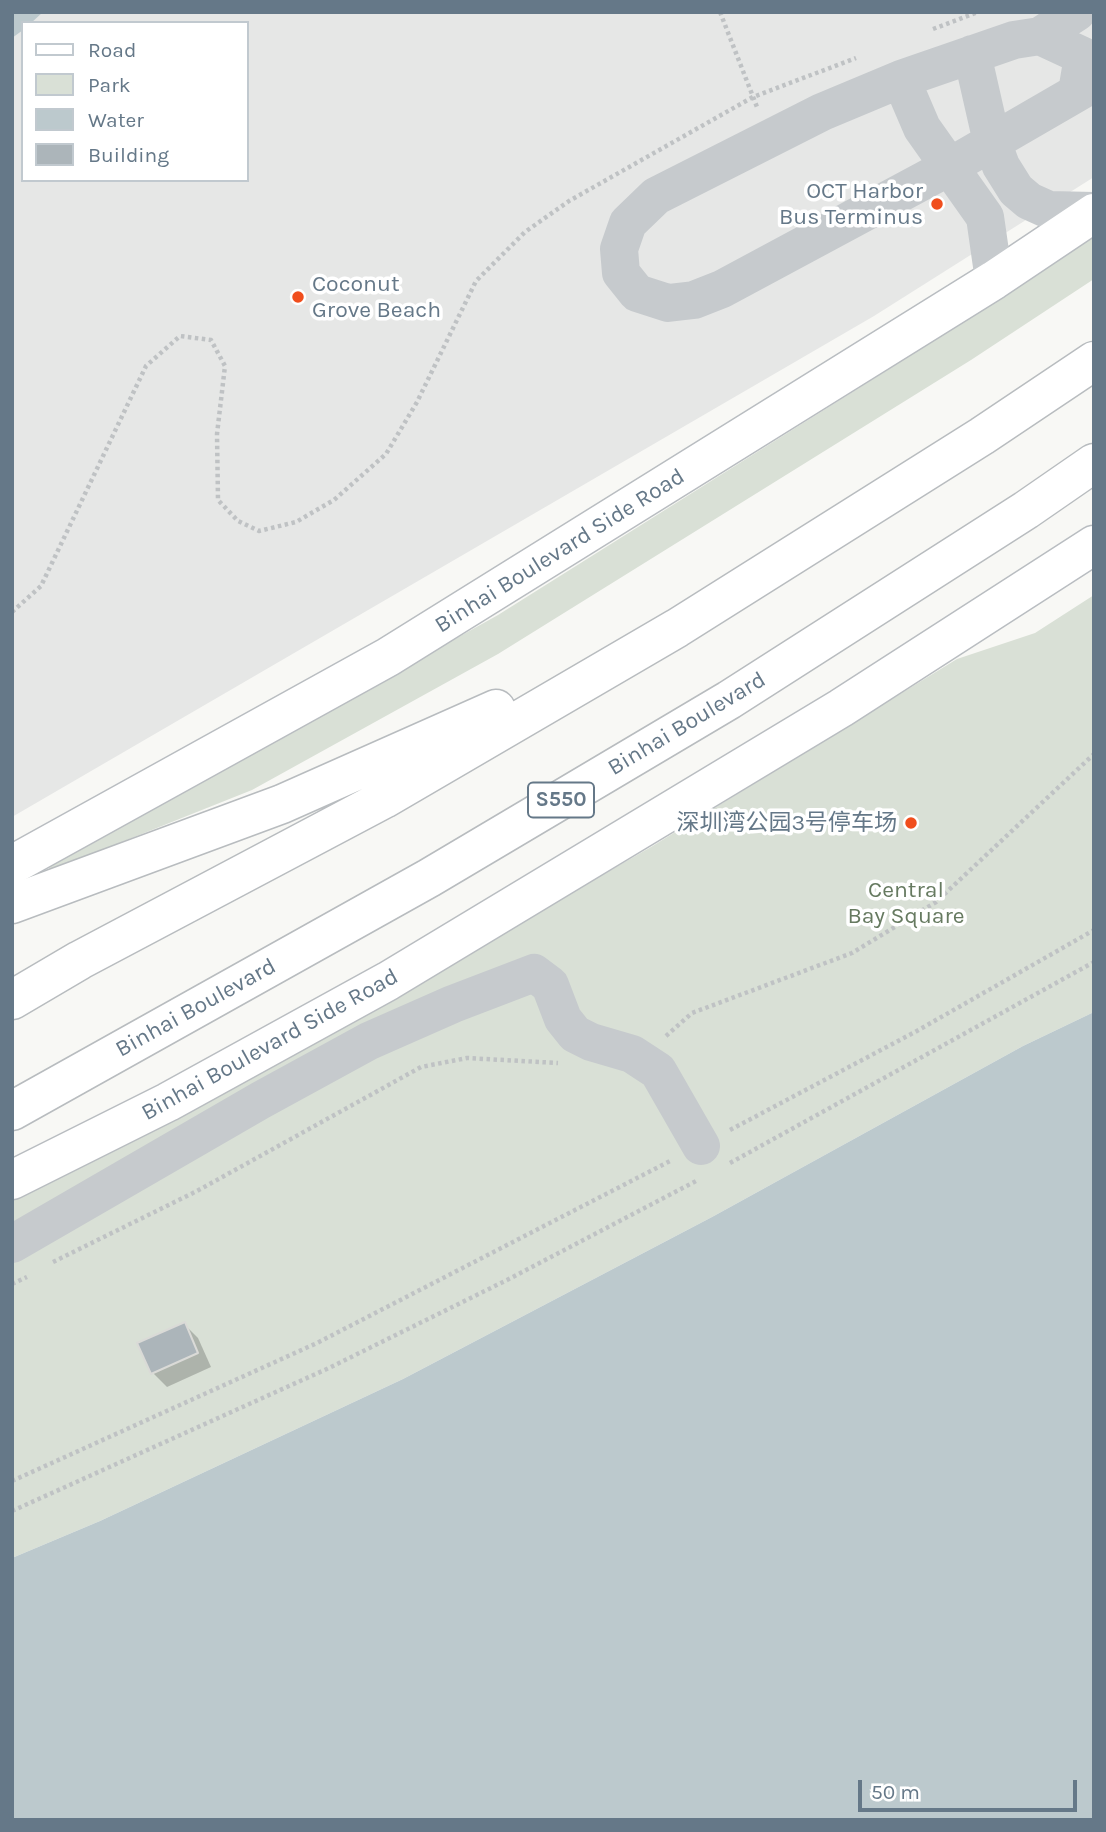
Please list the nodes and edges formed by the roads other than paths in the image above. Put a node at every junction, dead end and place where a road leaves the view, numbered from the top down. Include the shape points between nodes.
1 (1077, 12) edge
2 (1040, 36) junction
3 (972, 54) junction
4 (1087, 70) edge
5 (901, 79) junction
6 (992, 142) junction
7 (949, 167) junction
8 (1094, 212) edge
9 (994, 280) junction
10 (1094, 361) edge
11 (1094, 463) edge
12 (1094, 545) edge
13 (677, 628) junction
14 (12, 865) edge
15 (12, 904) edge
16 (12, 1000) edge
17 (12, 1111) edge
18 (711, 1162) road end
19 (12, 1180) edge
20 (12, 1244) edge

1 - 2 lane
2 - 3 lane
2 - 4 lane
3 - 5 lane
3 - 6 lane
4 - 6 lane
5 - 7 lane via 922,128
5 - 7 lane via 771,137 656,196 628,223 619,249 621,273 637,293 668,303 694,300
6 - 7 lane
6 - 8 lane via 1006,176 1028,201 1056,211
7 - 9 lane via 985,217
8 - 9 main road, Binhai Boulevard Side Road
9 - 14 main road, Binhai Boulevard Side Road via 388,657
10 - 13 main road
11 - 17 main road, Binhai Boulevard / S550 via 729,700 429,878
12 - 19 main road, Binhai Boulevard Side Road via 829,715 388,981 168,1102
13 - 15 main road via 282,804
13 - 16 main road via 384,799
18 - 20 lane via 658,1071 632,1054 575,1034 563,1019 550,985 534,974 369,1041

